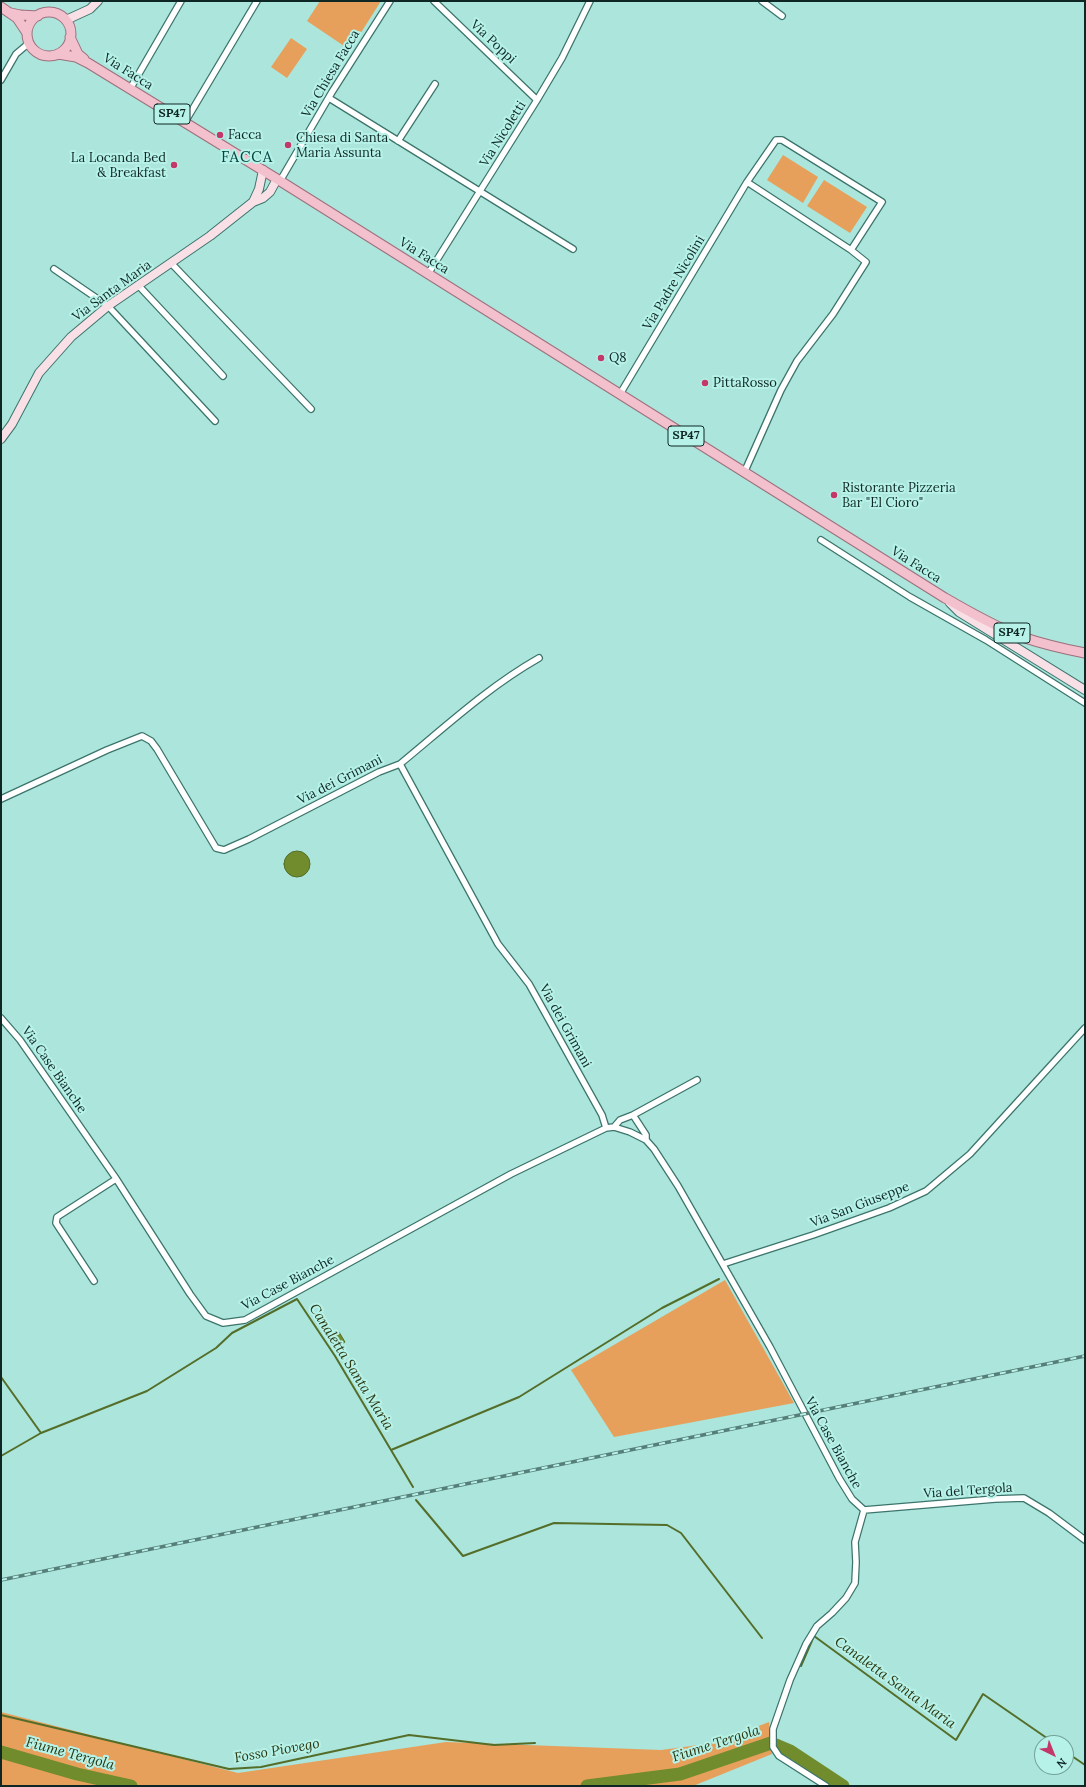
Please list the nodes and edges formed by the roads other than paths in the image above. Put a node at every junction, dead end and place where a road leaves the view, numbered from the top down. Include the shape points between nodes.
1 (98, 1) edge
2 (181, 1) edge
3 (257, 1) edge
4 (390, 1) edge
5 (434, 1) edge
6 (590, 1) edge
7 (762, 1) edge
8 (1, 7) edge
9 (11, 13) junction
10 (38, 16) junction
11 (782, 16) dead end
12 (66, 20) junction
13 (27, 33) junction
14 (70, 37) junction
15 (29, 43) junction
16 (58, 54) junction
17 (88, 63) junction
18 (1, 80) edge
19 (435, 84) dead end
20 (130, 89) junction
21 (329, 98) junction
22 (537, 100) junction
23 (184, 122) junction
24 (398, 141) junction
25 (263, 170) junction
26 (278, 180) junction
27 (747, 182) junction
28 (480, 190) junction
29 (253, 202) junction
30 (573, 249) dead end
31 (851, 250) junction
32 (171, 263) junction
33 (54, 269) dead end
34 (428, 274) junction
35 (138, 285) junction
36 (108, 306) junction
37 (223, 376) dead end
38 (620, 394) junction
39 (311, 409) dead end
40 (215, 421) dead end
41 (1, 439) edge
42 (744, 473) junction
43 (821, 540) dead end
44 (945, 598) junction
45 (1085, 653) edge
46 (539, 658) dead end
47 (1085, 690) edge
48 (1085, 703) edge
49 (400, 764) junction
50 (1, 799) edge
51 (1, 1018) edge
52 (1085, 1028) edge
53 (697, 1080) dead end
54 (633, 1115) junction
55 (606, 1128) junction
56 (614, 1128) junction
57 (646, 1140) junction
58 (116, 1179) junction
59 (723, 1264) junction
60 (94, 1282) dead end
61 (864, 1510) junction
62 (1085, 1540) edge
63 (826, 1786) edge

1 - 12 main road via 82,14
2 - 20 street
3 - 23 street
4 - 21 street, Via Chiesa Facca
5 - 22 street, Via Poppi
6 - 22 street, Via Nicoletti via 562,58
7 - 11 street
8 - 9 main road
9 - 10 main road
9 - 13 main road
10 - 12 main road via 46,12 55,13
10 - 13 main road via 31,21
12 - 14 main road, SP47
13 - 15 main road
14 - 16 main road via 65,48
14 - 17 main road, Via Facca / SP47 via 78,54
15 - 16 main road, SP47 via 40,54
15 - 18 street via 16,54
16 - 17 main road, Via Facca / SP47 via 76,57
17 - 20 main road, Via Facca / SP47
19 - 24 street
20 - 23 main road, Via Facca / SP47
21 - 24 street
21 - 26 street, Via Chiesa Facca
22 - 28 street, Via Nicoletti
23 - 25 main road, Via Facca / SP47
24 - 28 street
25 - 26 main road, Via Facca / SP47
25 - 29 main road
26 - 29 main road, Via Santa Maria via 270,192
26 - 34 main road, Via Facca / SP47
27 - 31 street
27 - 31 street, Via Padre Nicolini via 772,142 782,140 882,202
27 - 38 street, Via Padre Nicolini
28 - 30 street
28 - 34 street, Via Nicoletti
29 - 32 main road, Via Santa Maria
31 - 42 street via 866,262 833,314 797,362 781,390
32 - 35 main road, Via Santa Maria
32 - 39 street, Via Santa Maria
33 - 36 street
34 - 38 main road, Via Facca / SP47
35 - 36 main road, Via Santa Maria
35 - 37 street
36 - 40 street
36 - 41 main road, Via Santa Maria via 71,337 39,373 12,424
38 - 42 main road, Via Facca / SP47
42 - 44 main road, Via Facca / SP47
43 - 48 street
44 - 45 main road, Via Facca / SP47 via 995,626 1022,637
44 - 47 main road via 960,612
46 - 49 street via 515,672 464,710
49 - 50 street, Via dei Grimani via 378,772 224,850 216,848 157,749 151,741 142,736
49 - 55 street, Via dei Grimani via 498,944 529,984 602,1115
51 - 58 street, Via Case Bianche via 20,1040
52 - 59 street, Via San Giuseppe via 970,1154 926,1191 882,1210
53 - 54 street
54 - 56 street via 620,1120
54 - 57 street, Via Case Bianche via 646,1135
55 - 56 street, Via Case Bianche
55 - 58 street, Via Case Bianche via 511,1174 244,1320 223,1323 206,1316
56 - 57 street, Via Case Bianche
57 - 59 street, Via Case Bianche via 678,1186
58 - 60 street via 57,1217 56,1223
59 - 61 street, Via Case Bianche via 839,1478 852,1499
61 - 62 street, Via del Tergola via 1024,1498 1049,1512
61 - 63 street via 854,1542 855,1583 832,1614 817,1626 806,1644 775,1720 773,1748 779,1756

